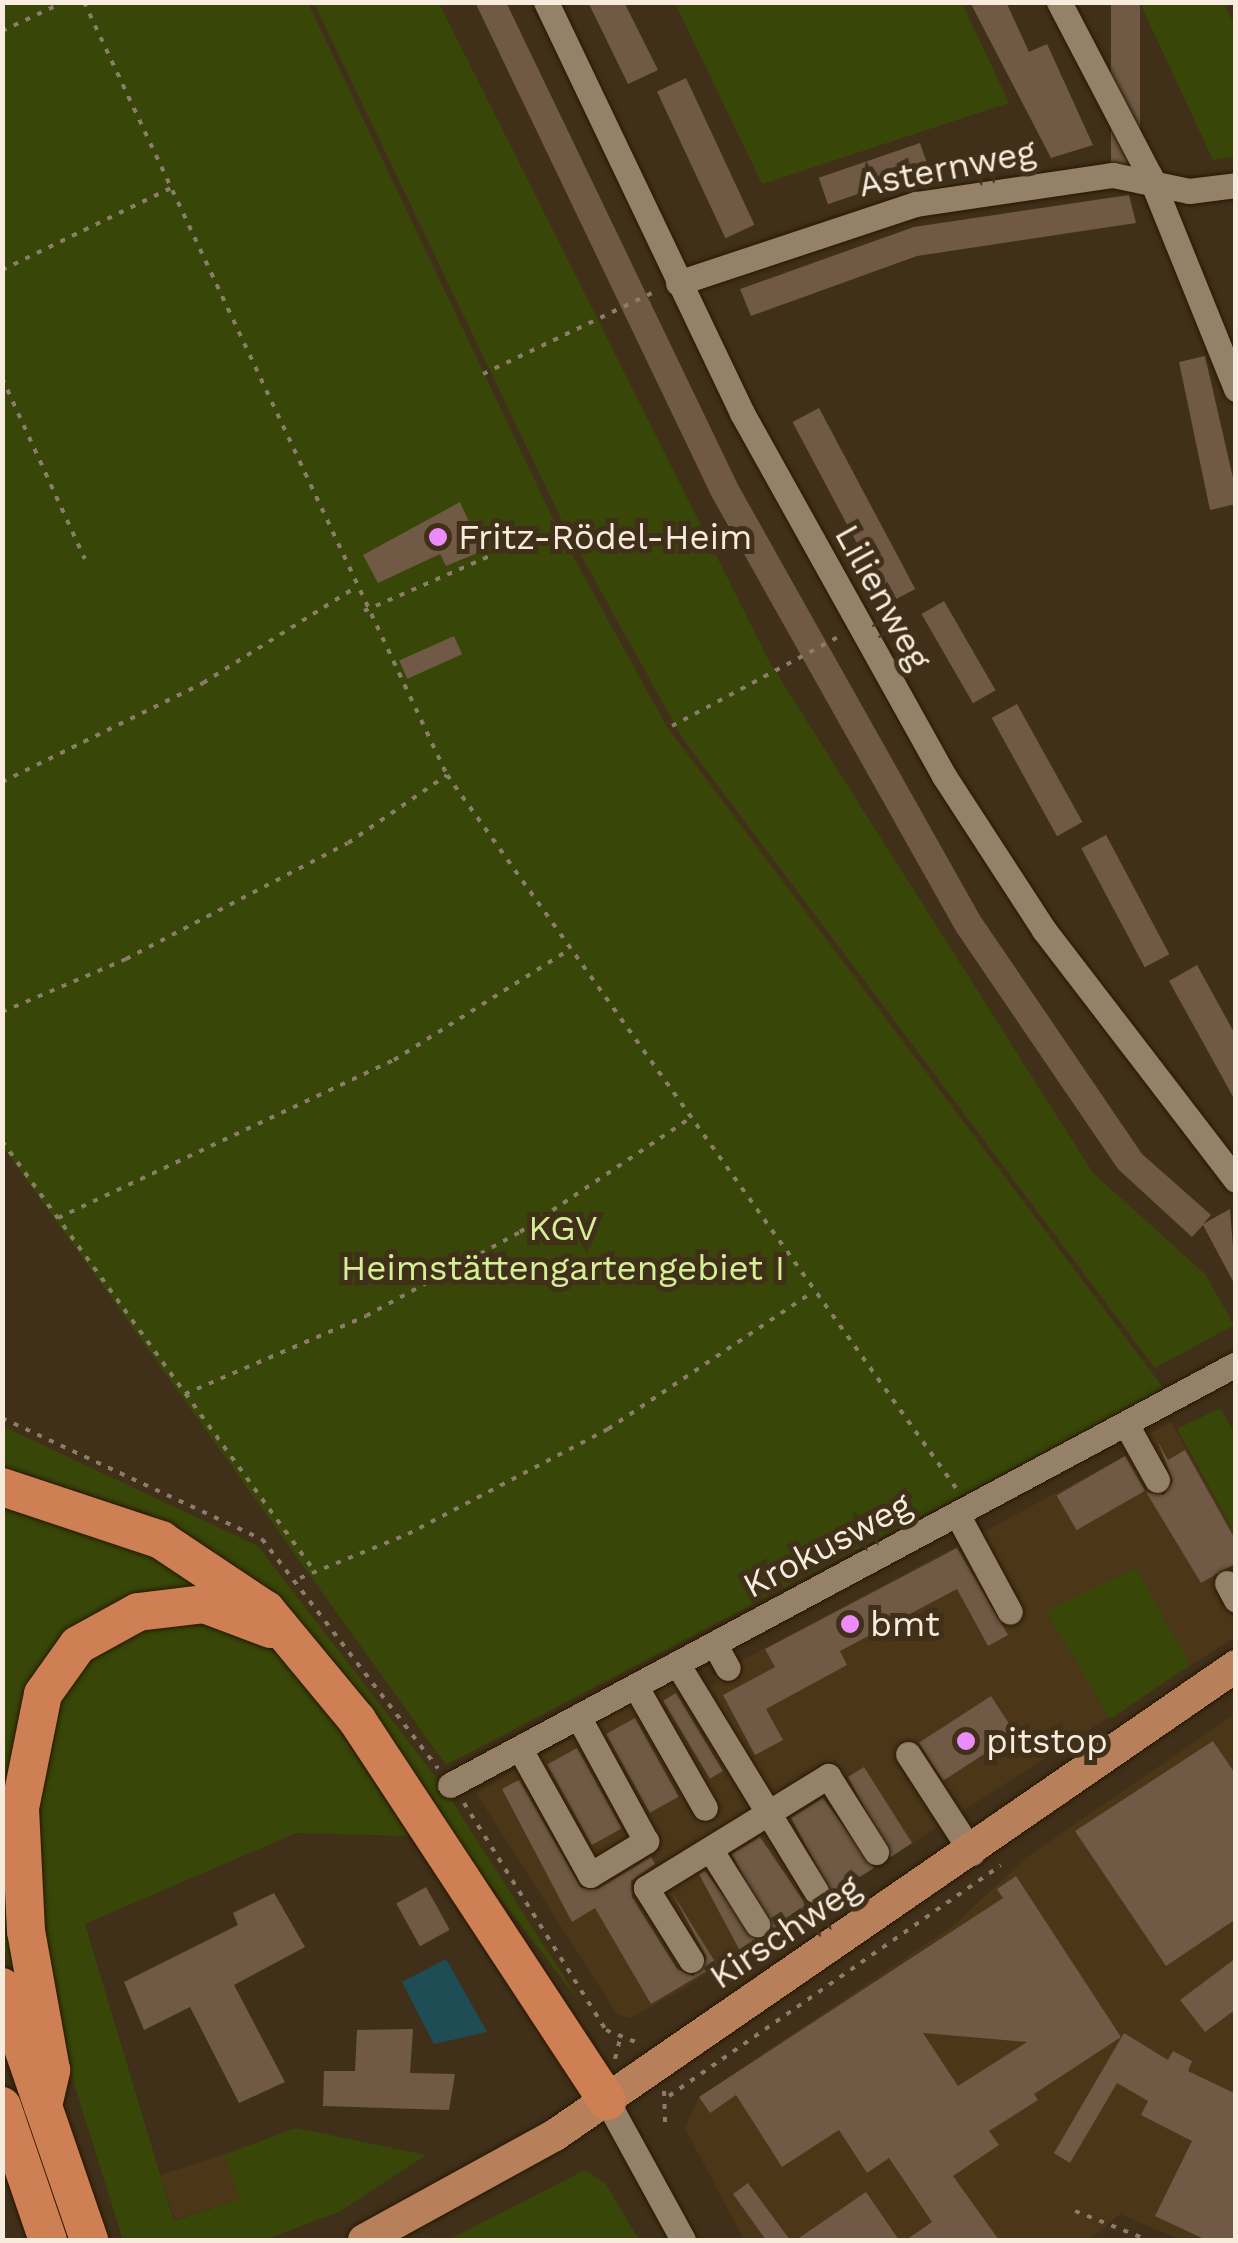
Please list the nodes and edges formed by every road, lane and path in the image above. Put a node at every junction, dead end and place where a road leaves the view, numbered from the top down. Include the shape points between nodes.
1 (64, 2) edge
2 (84, 2) edge
3 (546, 2) edge
4 (1059, 2) edge
5 (2, 31) edge
6 (1150, 176) junction
7 (1236, 185) edge
8 (172, 188) junction
9 (2, 270) edge
10 (678, 283) junction
11 (483, 374) dead end
12 (2, 378) edge
13 (1236, 388) edge
14 (490, 556) dead end
15 (85, 558) dead end
16 (353, 589) junction
17 (364, 611) junction
18 (858, 627) junction
19 (672, 726) dead end
20 (447, 776) junction
21 (2, 782) edge
22 (569, 950) junction
23 (2, 1012) edge
24 (690, 1119) junction
25 (2, 1141) edge
26 (1236, 1180) edge
27 (58, 1218) junction
28 (814, 1292) junction
29 (1236, 1364) edge
30 (186, 1394) junction
31 (1126, 1424) junction
32 (1157, 1480) dead end
33 (2, 1487) edge
34 (958, 1502) junction
35 (313, 1569) junction
36 (299, 1578) dead end
37 (1010, 1612) dead end
38 (715, 1644) junction
39 (308, 1657) junction
40 (678, 1665) junction
41 (1236, 1666) edge
42 (728, 1668) dead end
43 (636, 1687) junction
44 (579, 1718) junction
45 (520, 1749) junction
46 (908, 1754) dead end
47 (450, 1784) dead end
48 (705, 1808) dead end
49 (767, 1814) junction
50 (710, 1849) junction
51 (876, 1852) dead end
52 (972, 1853) junction
53 (816, 1892) dead end
54 (757, 1924) dead end
55 (691, 1960) dead end
56 (2, 1987) edge
57 (609, 2033) dead end
58 (640, 2046) dead end
59 (668, 2096) dead end
60 (607, 2100) junction
61 (2, 2106) edge
62 (43, 2106) junction
63 (665, 2126) dead end
64 (1074, 2212) dead end
65 (48, 2240) edge
66 (89, 2240) edge
67 (364, 2240) edge
68 (682, 2240) edge
69 (1148, 2240) edge

1 - 5 path
2 - 8 path
3 - 10 street, Lilienweg
4 - 6 street
6 - 7 street, Asternweg via 1188,191
6 - 10 street, Asternweg via 902,207
6 - 13 street
8 - 9 path
8 - 16 path
10 - 11 path
10 - 18 street, Lilienweg
12 - 15 path
14 - 17 path
16 - 17 path
16 - 21 path via 203,683
17 - 20 path
18 - 19 path
18 - 26 street, Lilienweg via 1008,881
20 - 22 path
20 - 23 path via 348,843 126,960
22 - 24 path
22 - 27 path via 394,1060
24 - 28 path
24 - 30 path via 520,1232 366,1316
25 - 27 path
27 - 30 path
28 - 34 path
28 - 35 path via 608,1429 408,1534
29 - 31 street, Krokusweg
30 - 35 path
31 - 32 street
31 - 34 street, Krokusweg
33 - 39 highway via 204,1562
34 - 37 street
34 - 38 street, Krokusweg via 789,1609
35 - 36 path
38 - 40 street, Krokusweg
38 - 42 street
39 - 60 highway
39 - 62 highway via 240,1614 179,1605 101,1628 50,1680 25,1754 20,1808 26,1931 51,2070
40 - 43 street, Krokusweg
40 - 49 street
41 - 52 main road, Kirschweg
43 - 44 street, Krokusweg
43 - 48 street
44 - 45 street, Krokusweg
44 - 45 street via 646,1841 590,1875
45 - 47 street, Krokusweg
46 - 52 street
49 - 50 street
49 - 51 street via 828,1776
49 - 53 street
50 - 54 street
50 - 55 street via 646,1888
52 - 60 main road, Kirschweg
56 - 62 highway
57 - 58 path
59 - 63 path
60 - 67 main road, Kirschweg
60 - 68 street
61 - 65 highway
62 - 66 highway
64 - 69 path

